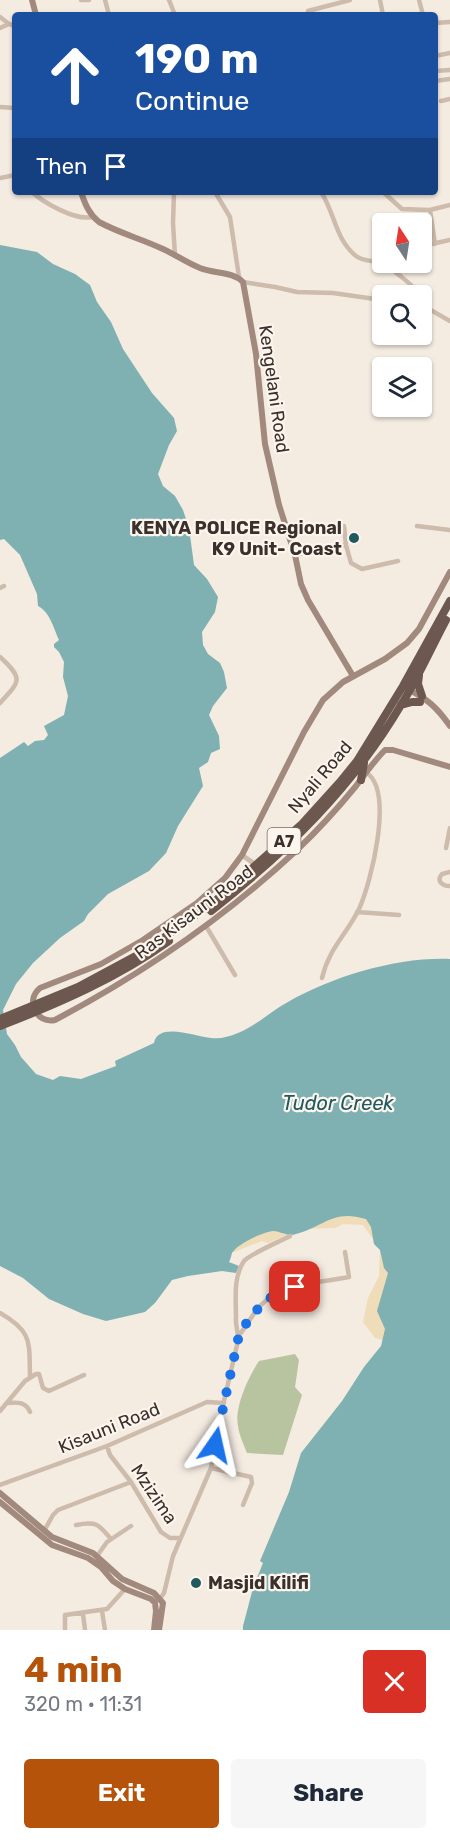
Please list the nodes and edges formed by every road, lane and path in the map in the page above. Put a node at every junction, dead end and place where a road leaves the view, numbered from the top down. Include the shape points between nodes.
1 (81, 0) edge
2 (89, 0) edge
3 (350, 0) edge
4 (308, 11) dead end
5 (0, 17) edge
6 (9, 24) junction
7 (12, 25) edge
8 (0, 28) edge
9 (450, 99) edge
10 (441, 101) dead end
11 (37, 195) edge
12 (82, 195) edge
13 (174, 195) edge
14 (217, 195) edge
15 (323, 195) edge
16 (386, 195) edge
17 (450, 205) edge
18 (430, 210) junction
19 (92, 217) junction
20 (450, 240) edge
21 (432, 244) edge
22 (435, 244) junction
23 (175, 256) junction
24 (241, 280) junction
25 (410, 285) edge
26 (372, 299) edge
27 (432, 310) edge
28 (450, 321) edge
29 (344, 526) dead end
30 (417, 526) dead end
31 (450, 530) edge
32 (346, 545) junction
33 (295, 555) junction
34 (398, 561) dead end
35 (450, 572) edge
36 (450, 601) edge
37 (450, 612) edge
38 (0, 657) edge
39 (7, 663) junction
40 (0, 668) edge
41 (419, 674) junction
42 (353, 676) junction
43 (405, 691) junction
44 (421, 699) junction
45 (0, 703) edge
46 (401, 705) junction
47 (450, 726) edge
48 (365, 759) junction
49 (450, 767) edge
50 (367, 773) junction
51 (360, 780) junction
52 (450, 828) edge
53 (294, 847) junction
54 (446, 848) dead end
55 (242, 855) junction
56 (256, 865) junction
57 (450, 872) edge
58 (450, 886) edge
59 (357, 912) junction
60 (399, 915) dead end
61 (206, 926) junction
62 (235, 975) dead end
63 (322, 978) dead end
64 (43, 1006) junction
65 (0, 1019) edge
66 (0, 1026) edge
67 (290, 1236) dead end
68 (345, 1252) dead end
69 (0, 1313) edge
70 (239, 1335) junction
71 (84, 1375) dead end
72 (30, 1376) junction
73 (8, 1403) junction
74 (224, 1403) junction
75 (0, 1411) edge
76 (30, 1412) dead end
77 (107, 1446) junction
78 (99, 1449) junction
79 (110, 1455) junction
80 (211, 1468) junction
81 (131, 1482) junction
82 (1, 1487) edge
83 (0, 1502) edge
84 (243, 1505) dead end
85 (76, 1525) dead end
86 (131, 1526) dead end
87 (44, 1531) junction
88 (180, 1538) junction
89 (111, 1539) junction
90 (97, 1556) junction
91 (125, 1589) junction
92 (158, 1601) junction
93 (102, 1611) junction
94 (83, 1614) junction
95 (65, 1630) edge
96 (85, 1630) edge
97 (105, 1630) edge
98 (154, 1630) edge
99 (159, 1630) edge

1 - 2 street
3 - 4 street
5 - 6 street
6 - 7 street
6 - 8 street
9 - 10 street
11 - 19 street via 60,209
12 - 19 main road
13 - 23 street
14 - 24 street via 230,217
15 - 25 street via 349,249 362,260 389,266
16 - 18 street via 402,209
17 - 18 street
18 - 22 street
19 - 23 main road
20 - 22 street
21 - 22 street
23 - 24 main road via 207,271
24 - 26 street via 297,292
24 - 33 main road, Kengelani Road via 256,354 265,444
27 - 28 street
29 - 32 street
30 - 31 street
32 - 33 street
32 - 34 street via 351,564 362,570
33 - 42 main road, Kengelani Road via 308,600
35 - 42 main road via 411,639
36 - 43 highway, Nyali Road / A7
37 - 41 highway, Nyali Road / A7
38 - 39 street
39 - 40 street
39 - 45 street via 17,675 16,685
41 - 43 highway, Nyali Road / A7
41 - 44 highway
42 - 55 main road via 334,689 315,711
43 - 44 main road
43 - 46 highway, Nyali Road / A7
43 - 56 highway, Nyali Road / A7 via 340,782 302,824
44 - 46 highway
44 - 47 main road via 440,712
46 - 48 highway, Nyali Road / A7
48 - 51 highway
48 - 53 highway, Nyali Road / A7
49 - 50 main road, Ras Kisauni Road via 389,749
50 - 51 main road, Ras Kisauni Road
50 - 59 street via 377,784 380,824
51 - 53 main road, Ras Kisauni Road
52 - 54 street
53 - 61 main road, Ras Kisauni Road
53 - 64 highway, Nyali Road / A7 via 146,957 86,990
55 - 56 street
55 - 61 main road, Ras Kisauni Road via 205,896 101,964 38,989 33,1005 43,1019 55,1020 161,958
56 - 64 highway, Nyali Road / A7 via 203,910 145,951
57 - 58 street via 439,878 443,885
59 - 60 street
59 - 63 street via 328,957
61 - 62 street
64 - 65 highway, A7
64 - 66 highway, A7
67 - 70 street via 243,1264 236,1285
68 - 70 street via 350,1277 276,1294 257,1309
69 - 72 street via 20,1325 28,1339
70 - 74 street
71 - 72 street via 49,1390 44,1388 39,1374
72 - 73 street
73 - 75 street
73 - 76 street via 23,1404
74 - 77 street, Kisauni Road via 207,1402
74 - 80 street
77 - 78 street, Kisauni Road
77 - 79 street
78 - 79 street
78 - 82 street, Kisauni Road
79 - 81 street, Mzizima
80 - 84 street via 251,1477
80 - 88 street
81 - 87 street via 58,1510
81 - 88 street, Mzizima via 165,1536
82 - 87 main road
83 - 91 main road via 52,1545 92,1560
85 - 89 street via 98,1524
86 - 89 street
87 - 90 main road
88 - 92 street
89 - 90 street
90 - 92 main road via 126,1582 149,1590
91 - 92 main road
91 - 93 street
92 - 98 main road
92 - 99 main road via 163,1603
93 - 94 street
93 - 97 street
94 - 95 street via 64,1618
94 - 96 street

